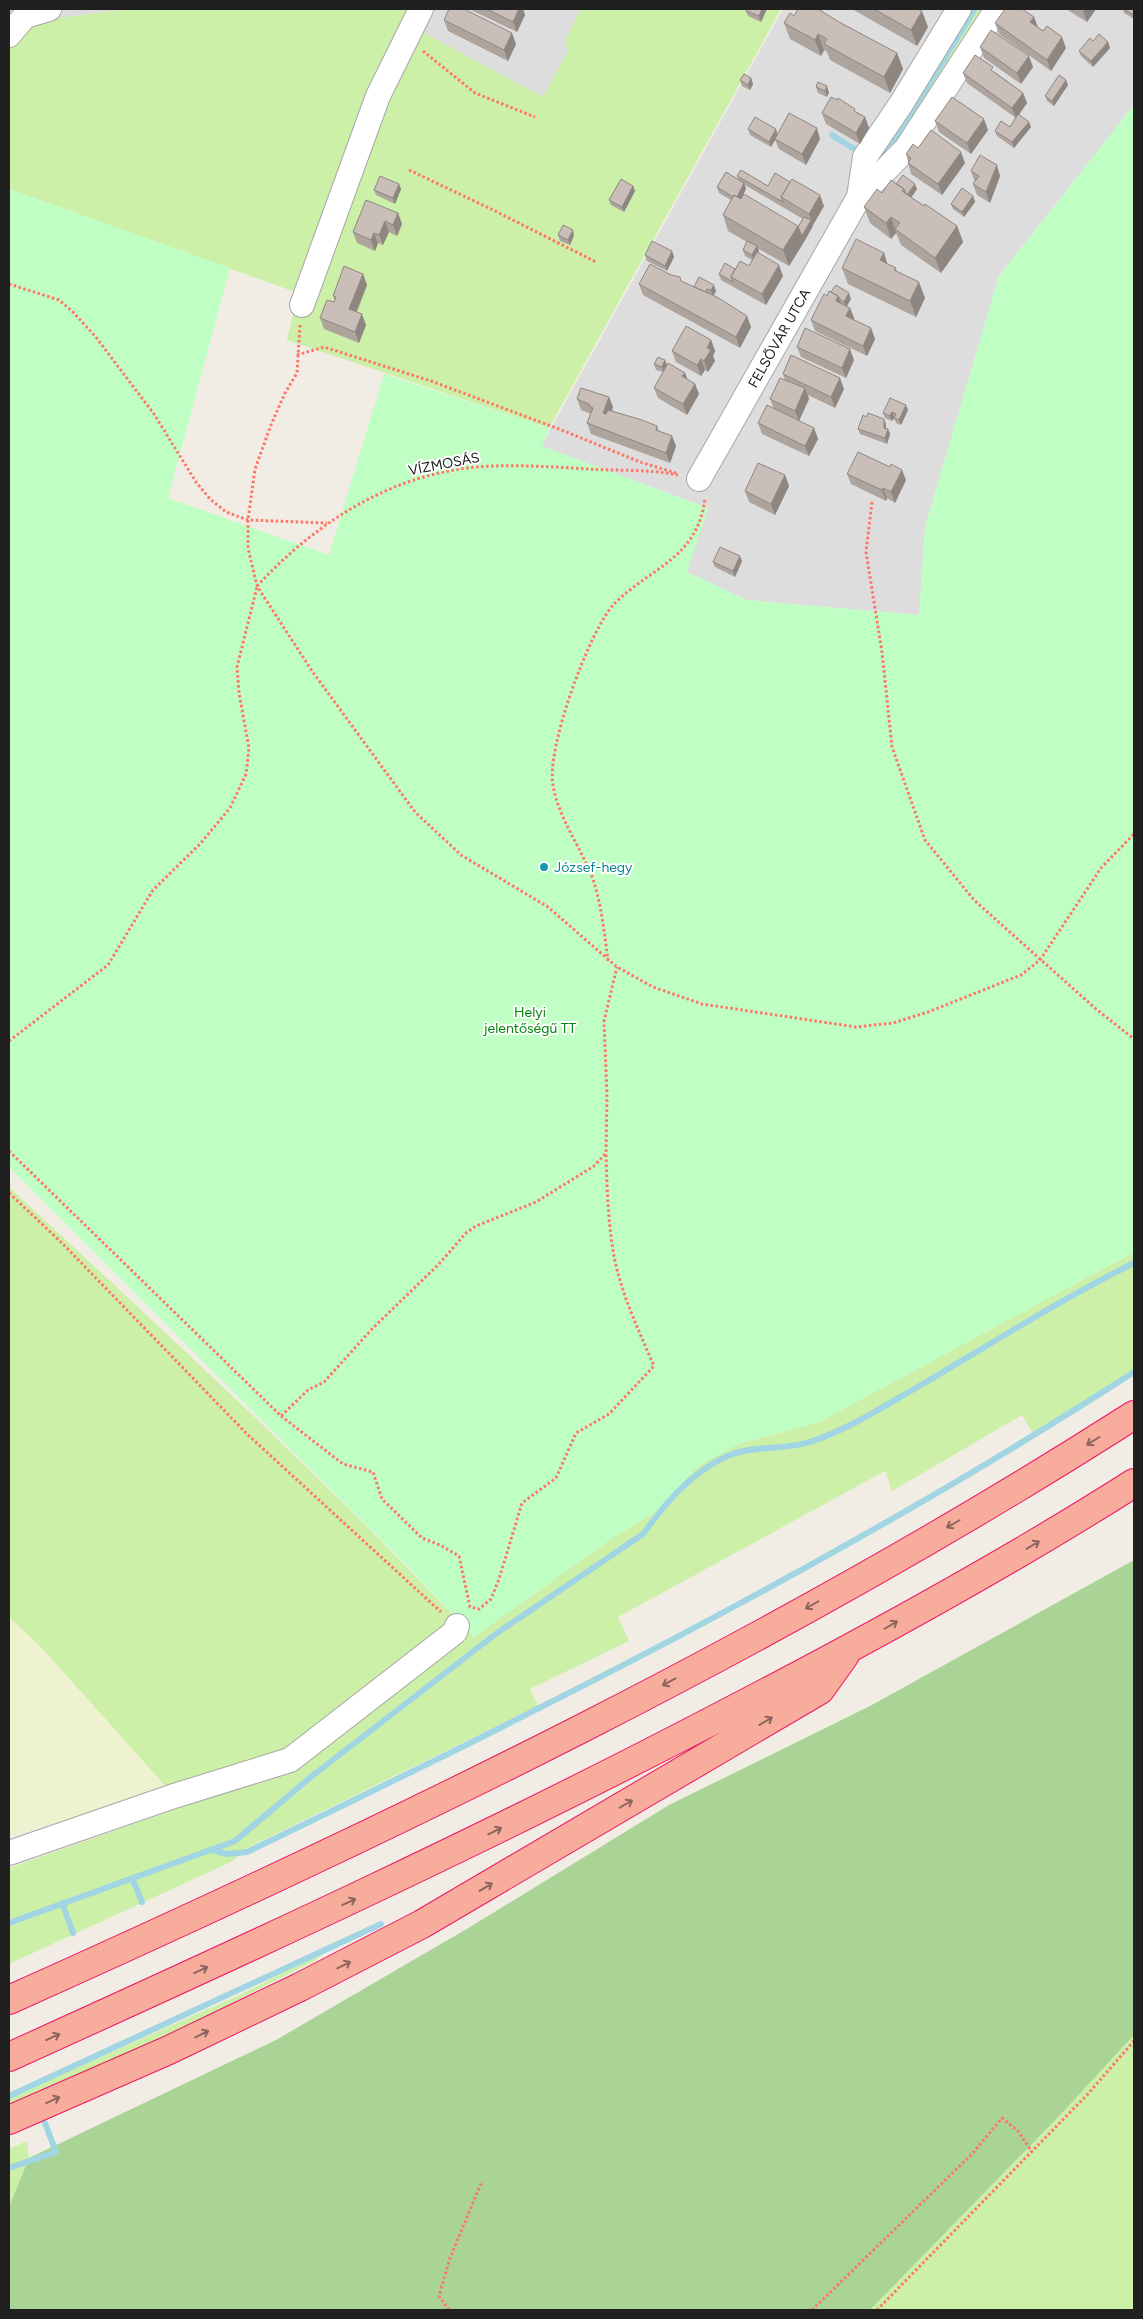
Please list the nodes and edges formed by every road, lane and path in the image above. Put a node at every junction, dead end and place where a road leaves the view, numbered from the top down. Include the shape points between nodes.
1 (49, 9) edge
2 (959, 9) edge
3 (998, 9) edge
4 (419, 11) edge
5 (17, 17) edge
6 (9, 35) edge
7 (418, 48) dead end
8 (535, 117) dead end
9 (409, 170) dead end
10 (859, 197) junction
11 (596, 262) dead end
12 (9, 284) edge
13 (302, 304) joint
14 (297, 356) junction
15 (698, 479) junction
16 (872, 502) dead end
17 (248, 520) junction
18 (327, 523) junction
19 (257, 586) junction
20 (1134, 834) edge
21 (1040, 960) junction
22 (609, 962) junction
23 (616, 967) junction
24 (1134, 1038) edge
25 (9, 1041) edge
26 (9, 1151) edge
27 (606, 1153) junction
28 (9, 1194) edge
29 (1134, 1415) edge
30 (281, 1416) junction
31 (1134, 1483) edge
32 (457, 1626) joint
33 (849, 1650) junction
34 (9, 1853) edge
35 (16, 1996) edge
36 (1134, 2041) edge
37 (9, 2057) edge
38 (9, 2120) edge
39 (1032, 2152) junction
40 (482, 2181) dead end
41 (449, 2310) edge
42 (812, 2310) edge
43 (877, 2310) edge

1 - 5 street
2 - 10 street, FELSŐVÁR UTCA via 865,157
3 - 10 street, FELSŐVÁR UTCA via 906,149
4 - 13 street via 378,96
5 - 6 street
7 - 8 path via 475,93
9 - 11 path
10 - 15 street, FELSŐVÁR UTCA
12 - 17 path via 59,300 72,310 154,414 210,499 226,512
13 - 14 path
14 - 15 path via 324,347 431,381 640,462
14 - 17 path via 297,374 271,425 256,469
15 - 18 path, VÍZMOSÁS via 674,474 557,468 492,466 454,470 393,487
15 - 22 path via 705,499 694,536 658,571 614,605 595,632 568,700 554,758 552,783 557,802 591,873
16 - 21 path via 866,552 882,652 892,747 925,840 974,900
17 - 18 path
17 - 19 path via 248,548
18 - 19 path, VÍZMOSÁS via 280,561
19 - 22 path via 312,671 415,812 460,855 548,908
19 - 25 path via 237,668 249,748 246,774 230,808 200,844 153,890 108,965
20 - 21 path via 1102,868
21 - 23 path via 1021,975 928,1012 856,1028 702,1004 653,987
21 - 24 path
22 - 23 path
23 - 27 path via 604,1021
26 - 30 path
27 - 30 path via 594,1166 536,1202 466,1233 324,1382 308,1390
27 - 30 path via 616,1261 629,1309 654,1366 609,1414 576,1433 556,1478 522,1504 491,1599 479,1609 470,1607 460,1556 422,1538 382,1499 373,1472 343,1464
28 - 32 path via 62,1243 247,1434
29 -> 35 highway via 977,1511 792,1616 558,1740 231,1899
33 -> 31 highway via 1020,1553
32 - 34 street via 455,1632 290,1760
37 -> 33 highway via 350,1902 599,1780
38 -> 33 highway via 169,2050 430,1920 820,1690
36 - 39 path
39 - 42 path via 1018,2131 1002,2118 972,2154
39 - 43 path
40 - 41 path via 450,2258 439,2296

